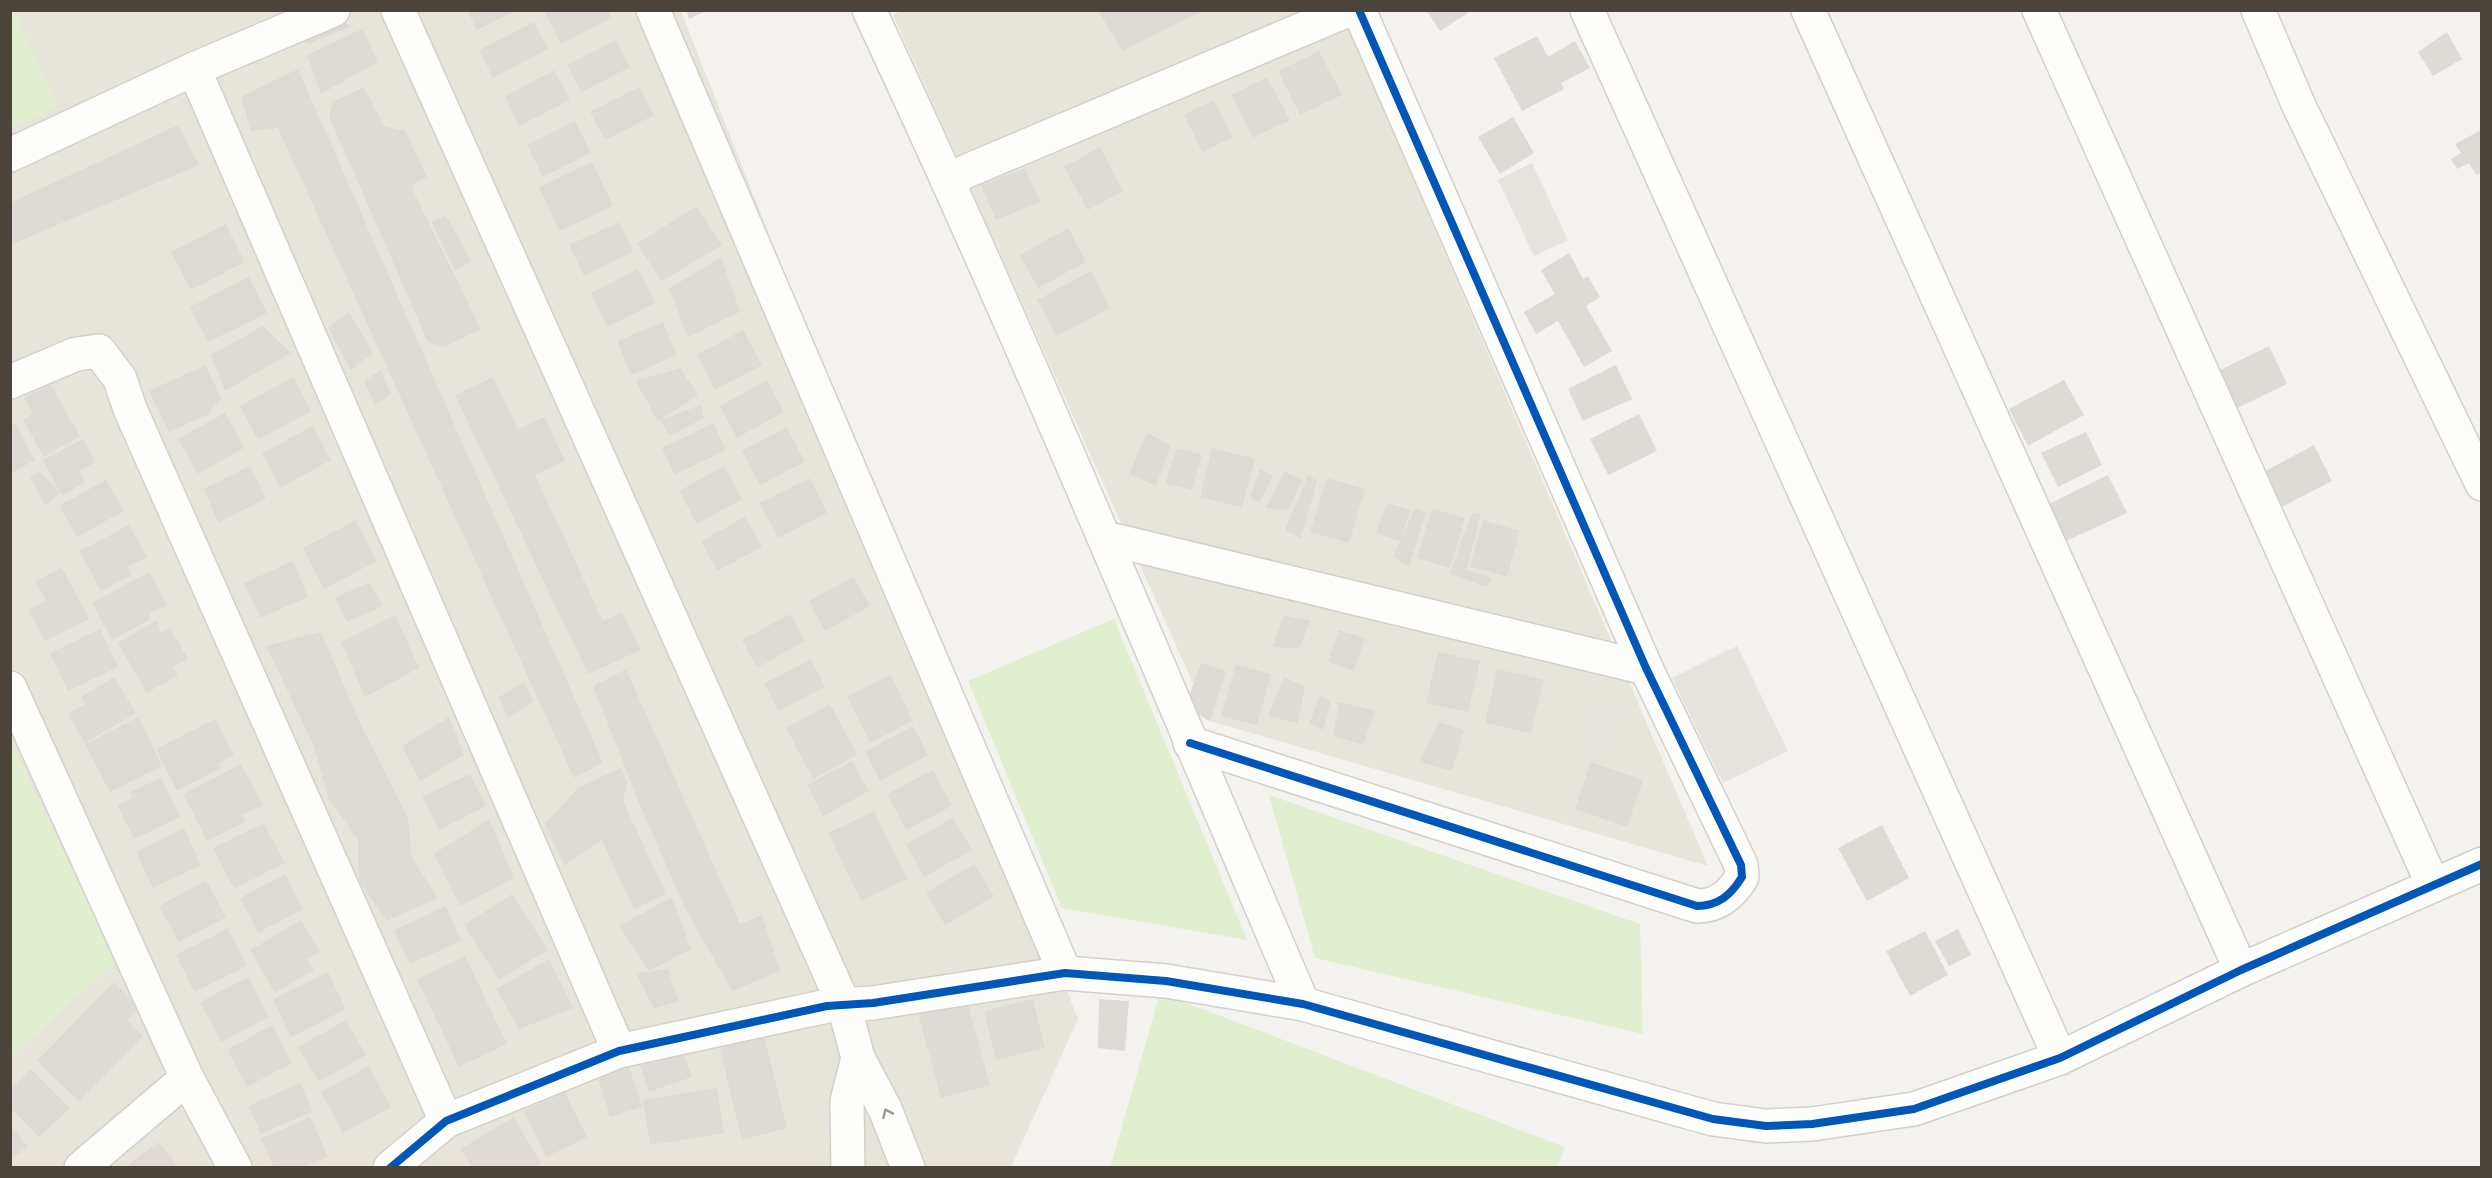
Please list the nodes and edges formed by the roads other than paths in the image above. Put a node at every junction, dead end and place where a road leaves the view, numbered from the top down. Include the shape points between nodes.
1 (333, 10) edge
2 (398, 10) edge
3 (652, 10) edge
4 (869, 10) edge
5 (1348, 10) edge
6 (1359, 10) edge
7 (1587, 10) edge
8 (1808, 10) edge
9 (2039, 10) edge
10 (2258, 10) edge
11 (194, 69) junction
12 (10, 155) edge
13 (948, 179) junction
14 (10, 382) edge
15 (2481, 484) edge
16 (1105, 538) junction
17 (1646, 668) junction
18 (10, 688) edge
19 (1190, 743) junction
20 (2481, 864) edge
21 (2433, 885) junction
22 (2241, 970) junction
23 (1065, 973) junction
24 (1304, 1004) junction
25 (844, 1005) junction
26 (619, 1051) junction
27 (858, 1058) junction
28 (2060, 1058) junction
29 (187, 1078) junction
30 (446, 1121) junction
31 (81, 1167) edge
32 (235, 1167) edge
33 (390, 1167) edge
34 (848, 1167) edge
35 (908, 1167) edge

1 - 11 street
2 - 25 street
3 - 23 street
4 - 13 street
5 - 13 street
6 - 17 street
7 - 28 street
8 - 22 street
9 - 21 street
10 - 15 street via 2299,106
11 - 12 street
11 - 26 street
13 - 16 street
14 - 30 street via 76,354 99,351 120,379
16 - 17 street
16 - 19 street
17 - 19 street via 1741,866 1742,876 1735,888 1711,906 1697,906
18 - 29 street
19 - 24 street
20 - 21 street
21 - 22 street
22 - 28 street
23 - 24 street via 1166,981
23 - 25 street via 873,1004
24 - 28 street via 1713,1119 1766,1126 1812,1124 1914,1109
25 - 26 street
25 - 27 street
26 - 30 street
27 - 34 street via 847,1101
35 -> 27 street via 885,1109
29 - 31 street
29 - 32 street
30 - 33 street

